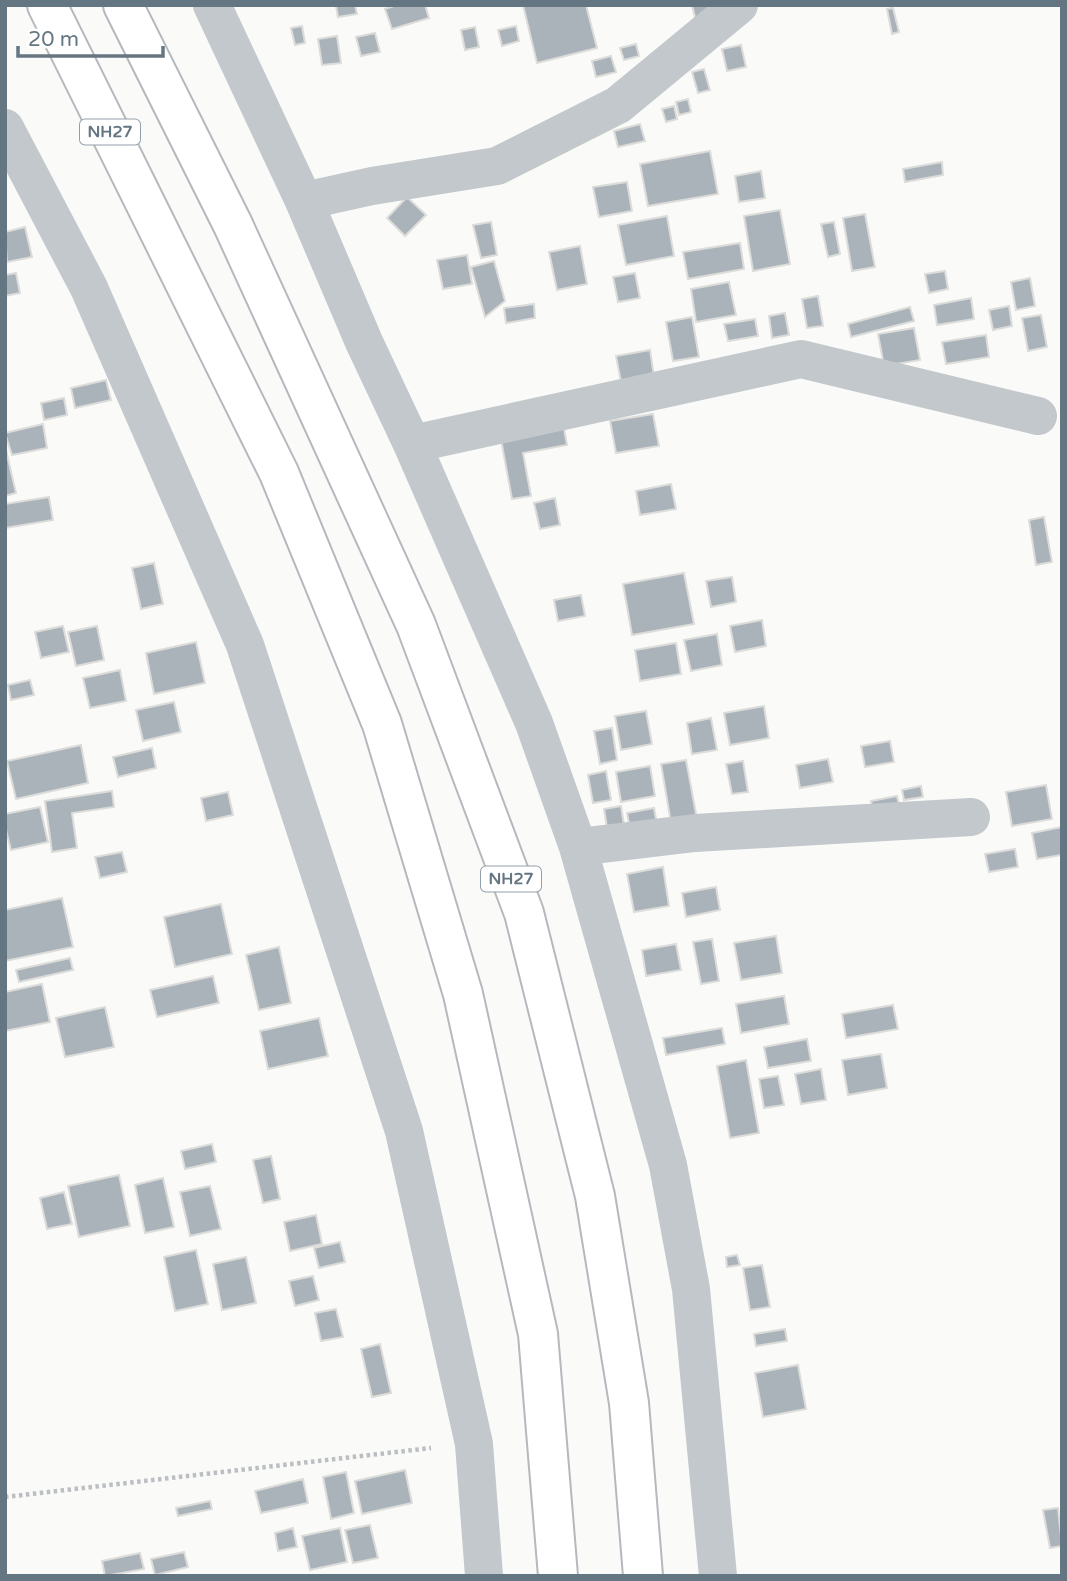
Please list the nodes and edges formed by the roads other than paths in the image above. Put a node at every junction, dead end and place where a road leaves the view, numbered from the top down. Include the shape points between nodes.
1 (47, 5) edge
2 (124, 5) edge
3 (212, 5) edge
4 (739, 5) edge
5 (5, 128) edge
6 (304, 201) junction
7 (1038, 416) dead end
8 (412, 444) junction
9 (971, 817) dead end
10 (578, 847) junction
11 (484, 1576) edge
12 (558, 1576) edge
13 (643, 1576) edge
14 (719, 1576) edge

1 - 12 highway, NH27 via 279,473 382,724 463,994 538,1334
2 - 13 highway, NH27 via 233,225 416,625 524,913 595,1196 629,1404
3 - 6 street
4 - 6 street via 618,105 496,166
5 - 11 street via 89,288 246,645 404,1132 474,1444
6 - 8 street
7 - 8 street via 801,359
8 - 10 street via 534,723
9 - 10 street via 695,833
10 - 14 street via 668,1165 691,1289

